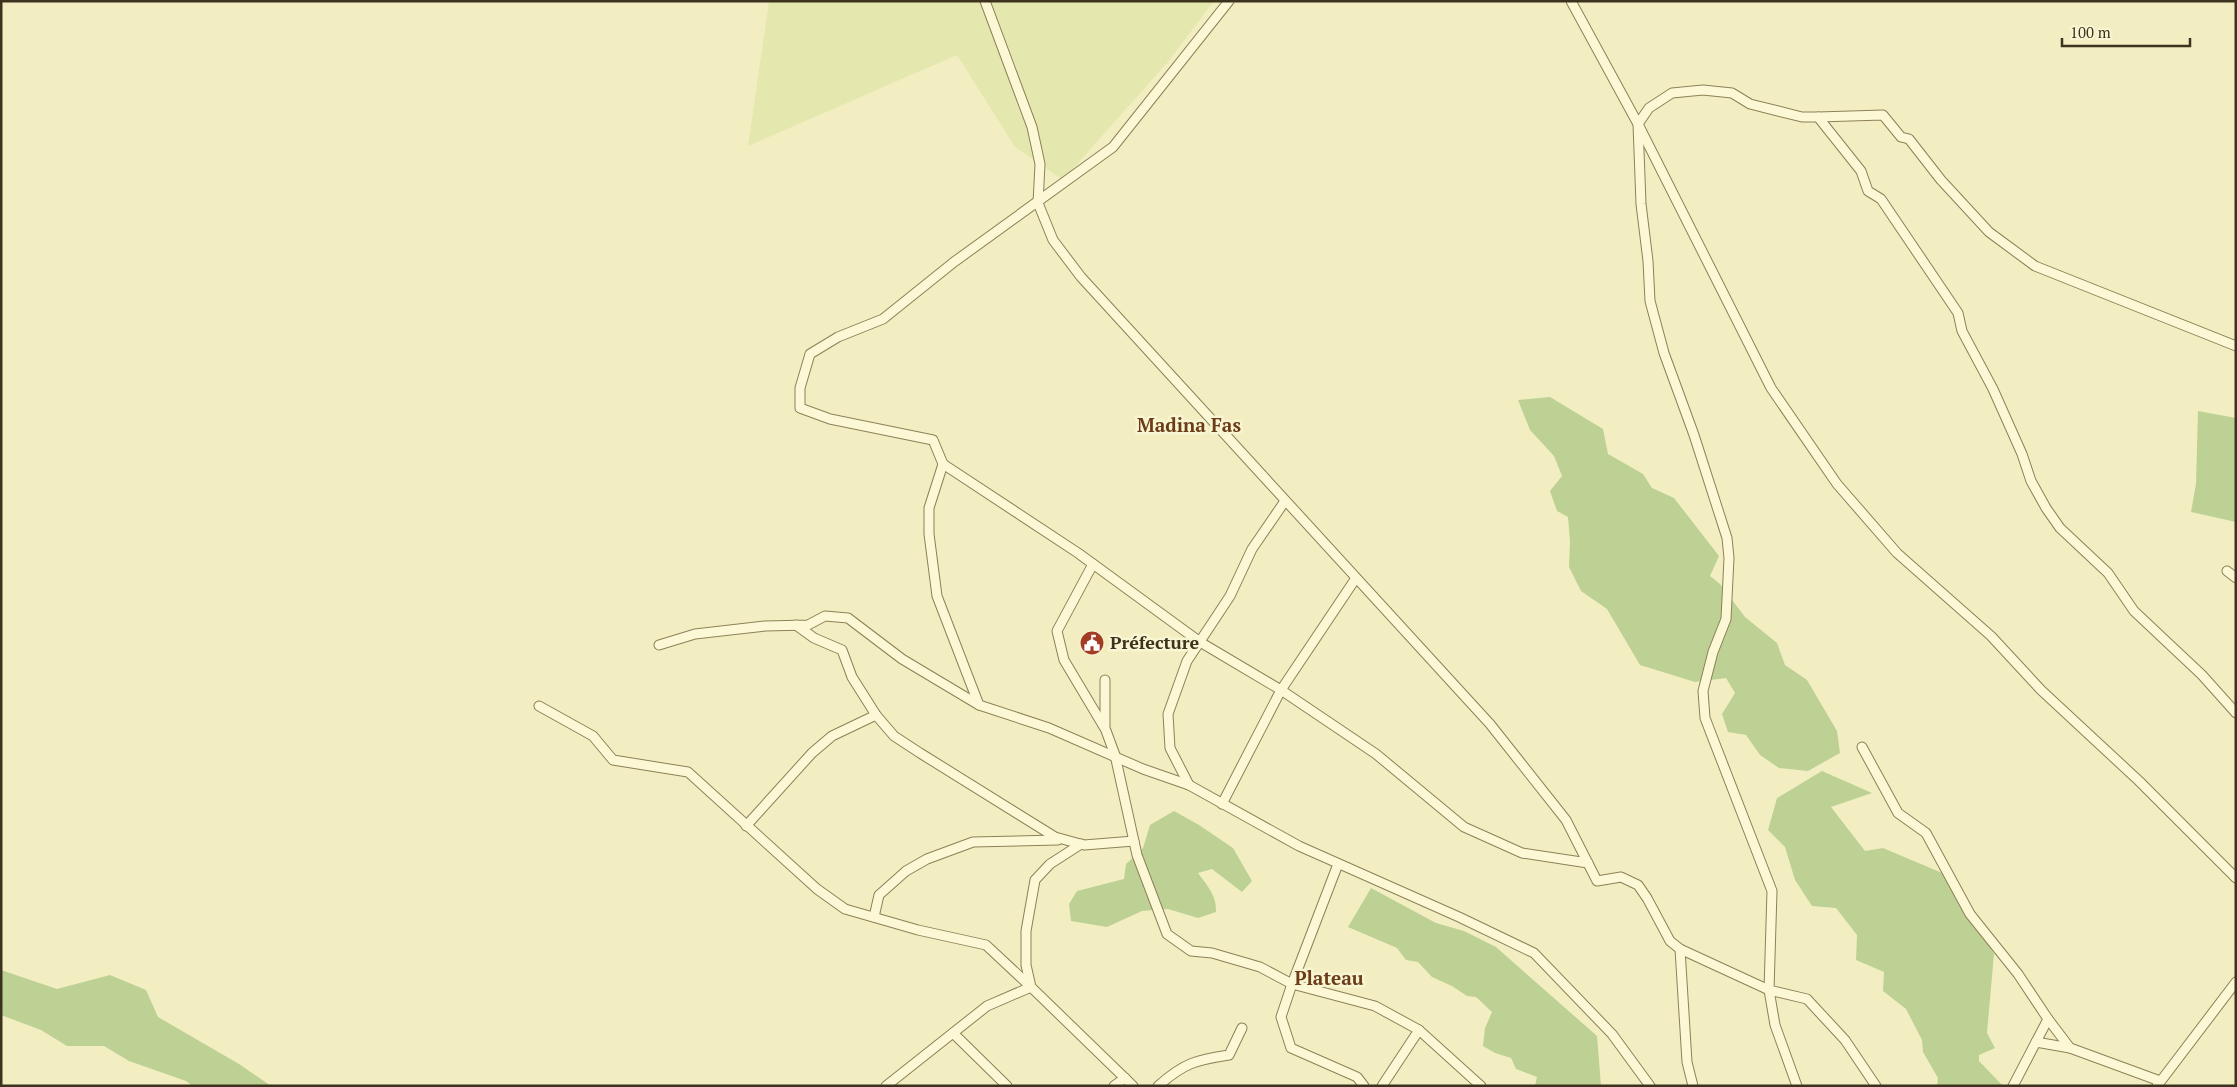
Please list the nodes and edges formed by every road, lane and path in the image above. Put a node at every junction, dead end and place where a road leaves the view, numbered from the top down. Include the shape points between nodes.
1 (985, 1) edge
2 (1229, 1) edge
3 (1571, 1) edge
4 (1818, 118) junction
5 (1638, 124) junction
6 (1038, 202) junction
7 (2236, 346) edge
8 (943, 464) junction
9 (1285, 501) junction
10 (1093, 564) junction
11 (2227, 571) dead end
12 (1356, 578) junction
13 (2236, 578) edge
14 (796, 625) junction
15 (1200, 642) junction
16 (659, 645) dead end
17 (1105, 680) dead end
18 (1281, 690) junction
19 (979, 705) junction
20 (539, 706) dead end
21 (2236, 713) edge
22 (876, 715) junction
23 (1105, 728) junction
24 (1862, 747) dead end
25 (1115, 755) junction
26 (1189, 785) junction
27 (1222, 804) junction
28 (746, 826) junction
29 (1064, 840) junction
30 (1134, 841) junction
31 (1081, 844) junction
32 (1588, 863) junction
33 (1338, 864) junction
34 (2236, 878) edge
35 (874, 917) junction
36 (1680, 949) junction
37 (2236, 982) edge
38 (1292, 984) junction
39 (1032, 987) junction
40 (1769, 990) junction
41 (2048, 1019) junction
42 (1242, 1028) dead end
43 (1419, 1030) junction
44 (953, 1033) junction
45 (2036, 1042) junction
46 (2070, 1048) junction
47 (1125, 1078) junction
48 (2158, 1083) edge
49 (886, 1086) edge
50 (1007, 1086) edge
51 (1114, 1086) edge
52 (1133, 1086) edge
53 (1158, 1086) edge
54 (1364, 1086) edge
55 (1382, 1086) edge
56 (1481, 1086) edge
57 (1650, 1086) edge
58 (1693, 1086) edge
59 (1797, 1086) edge
60 (1876, 1086) edge
61 (2013, 1086) edge

1 - 6 street via 1032,127 1040,164
2 - 6 street via 1113,147
3 - 5 street
4 - 5 street via 1750,104 1732,92 1703,90 1672,93 1649,108
4 - 7 street via 1883,115 1901,137 1909,139 1941,180 1990,232 2036,266
4 - 21 street via 1861,171 1868,191 1881,199 1958,313 1962,331 1993,389 2032,481 2060,528 2108,573 2134,611 2202,675
5 - 34 street via 1771,388 1837,484 1897,553 1991,636 2041,690 2139,781
5 - 40 street via 1650,301 1664,354 1727,538 1726,619 1703,691 1705,718 1772,891
6 - 8 street via 883,318 838,337 810,354 800,388 800,408 830,418 933,440
6 - 9 street via 1053,240 1081,277
8 - 10 street
8 - 19 street via 929,508 937,596
9 - 12 street
9 - 15 street via 1252,549 1230,596
10 - 15 street
10 - 23 street via 1056,631 1064,660
11 - 13 street
12 - 18 street
12 - 32 street via 1490,724 1566,820
14 - 16 street via 695,634
14 - 19 street via 808,625 825,616 848,618 902,659
14 - 22 street via 814,638 842,650 852,677
15 - 18 street
15 - 26 street via 1187,661 1168,714 1170,748
17 - 23 street
18 - 27 street
18 - 32 street via 1376,754 1464,827 1522,853
19 - 25 street via 1049,728
20 - 28 street via 592,736 613,760 688,772
22 - 28 street via 832,736 812,753
22 - 29 street via 901,741
23 - 25 street
24 - 41 street via 1898,813 1926,833 1970,914 2018,974
25 - 26 street
25 - 30 street
26 - 27 street
27 - 33 street
28 - 35 street via 817,890 845,908
29 - 31 street
29 - 35 street via 973,842 927,859 906,871 879,895
30 - 31 street
30 - 38 street via 1167,934 1191,951 1212,953 1260,967
31 - 39 street via 1050,864 1035,880 1026,931 1026,965
32 - 36 street via 1597,881 1621,877 1638,885 1670,942
33 - 38 street
33 - 57 street via 1534,953 1612,1034
35 - 39 street via 986,945
36 - 40 street
36 - 58 street via 1687,1062
37 - 48 street
38 - 43 street via 1375,1006
38 - 54 street via 1281,1017 1292,1048 1357,1077
39 - 44 street via 987,1006
39 - 47 street
40 - 59 street via 1775,1025
40 - 60 street via 1807,1000 1845,1040
41 - 45 street
41 - 46 street
42 - 53 street via 1228,1055 1198,1059 1172,1073
43 - 55 street
43 - 56 street
44 - 49 street
44 - 50 street
45 - 46 street
45 - 61 street
46 - 48 street
47 - 51 street
47 - 52 street

